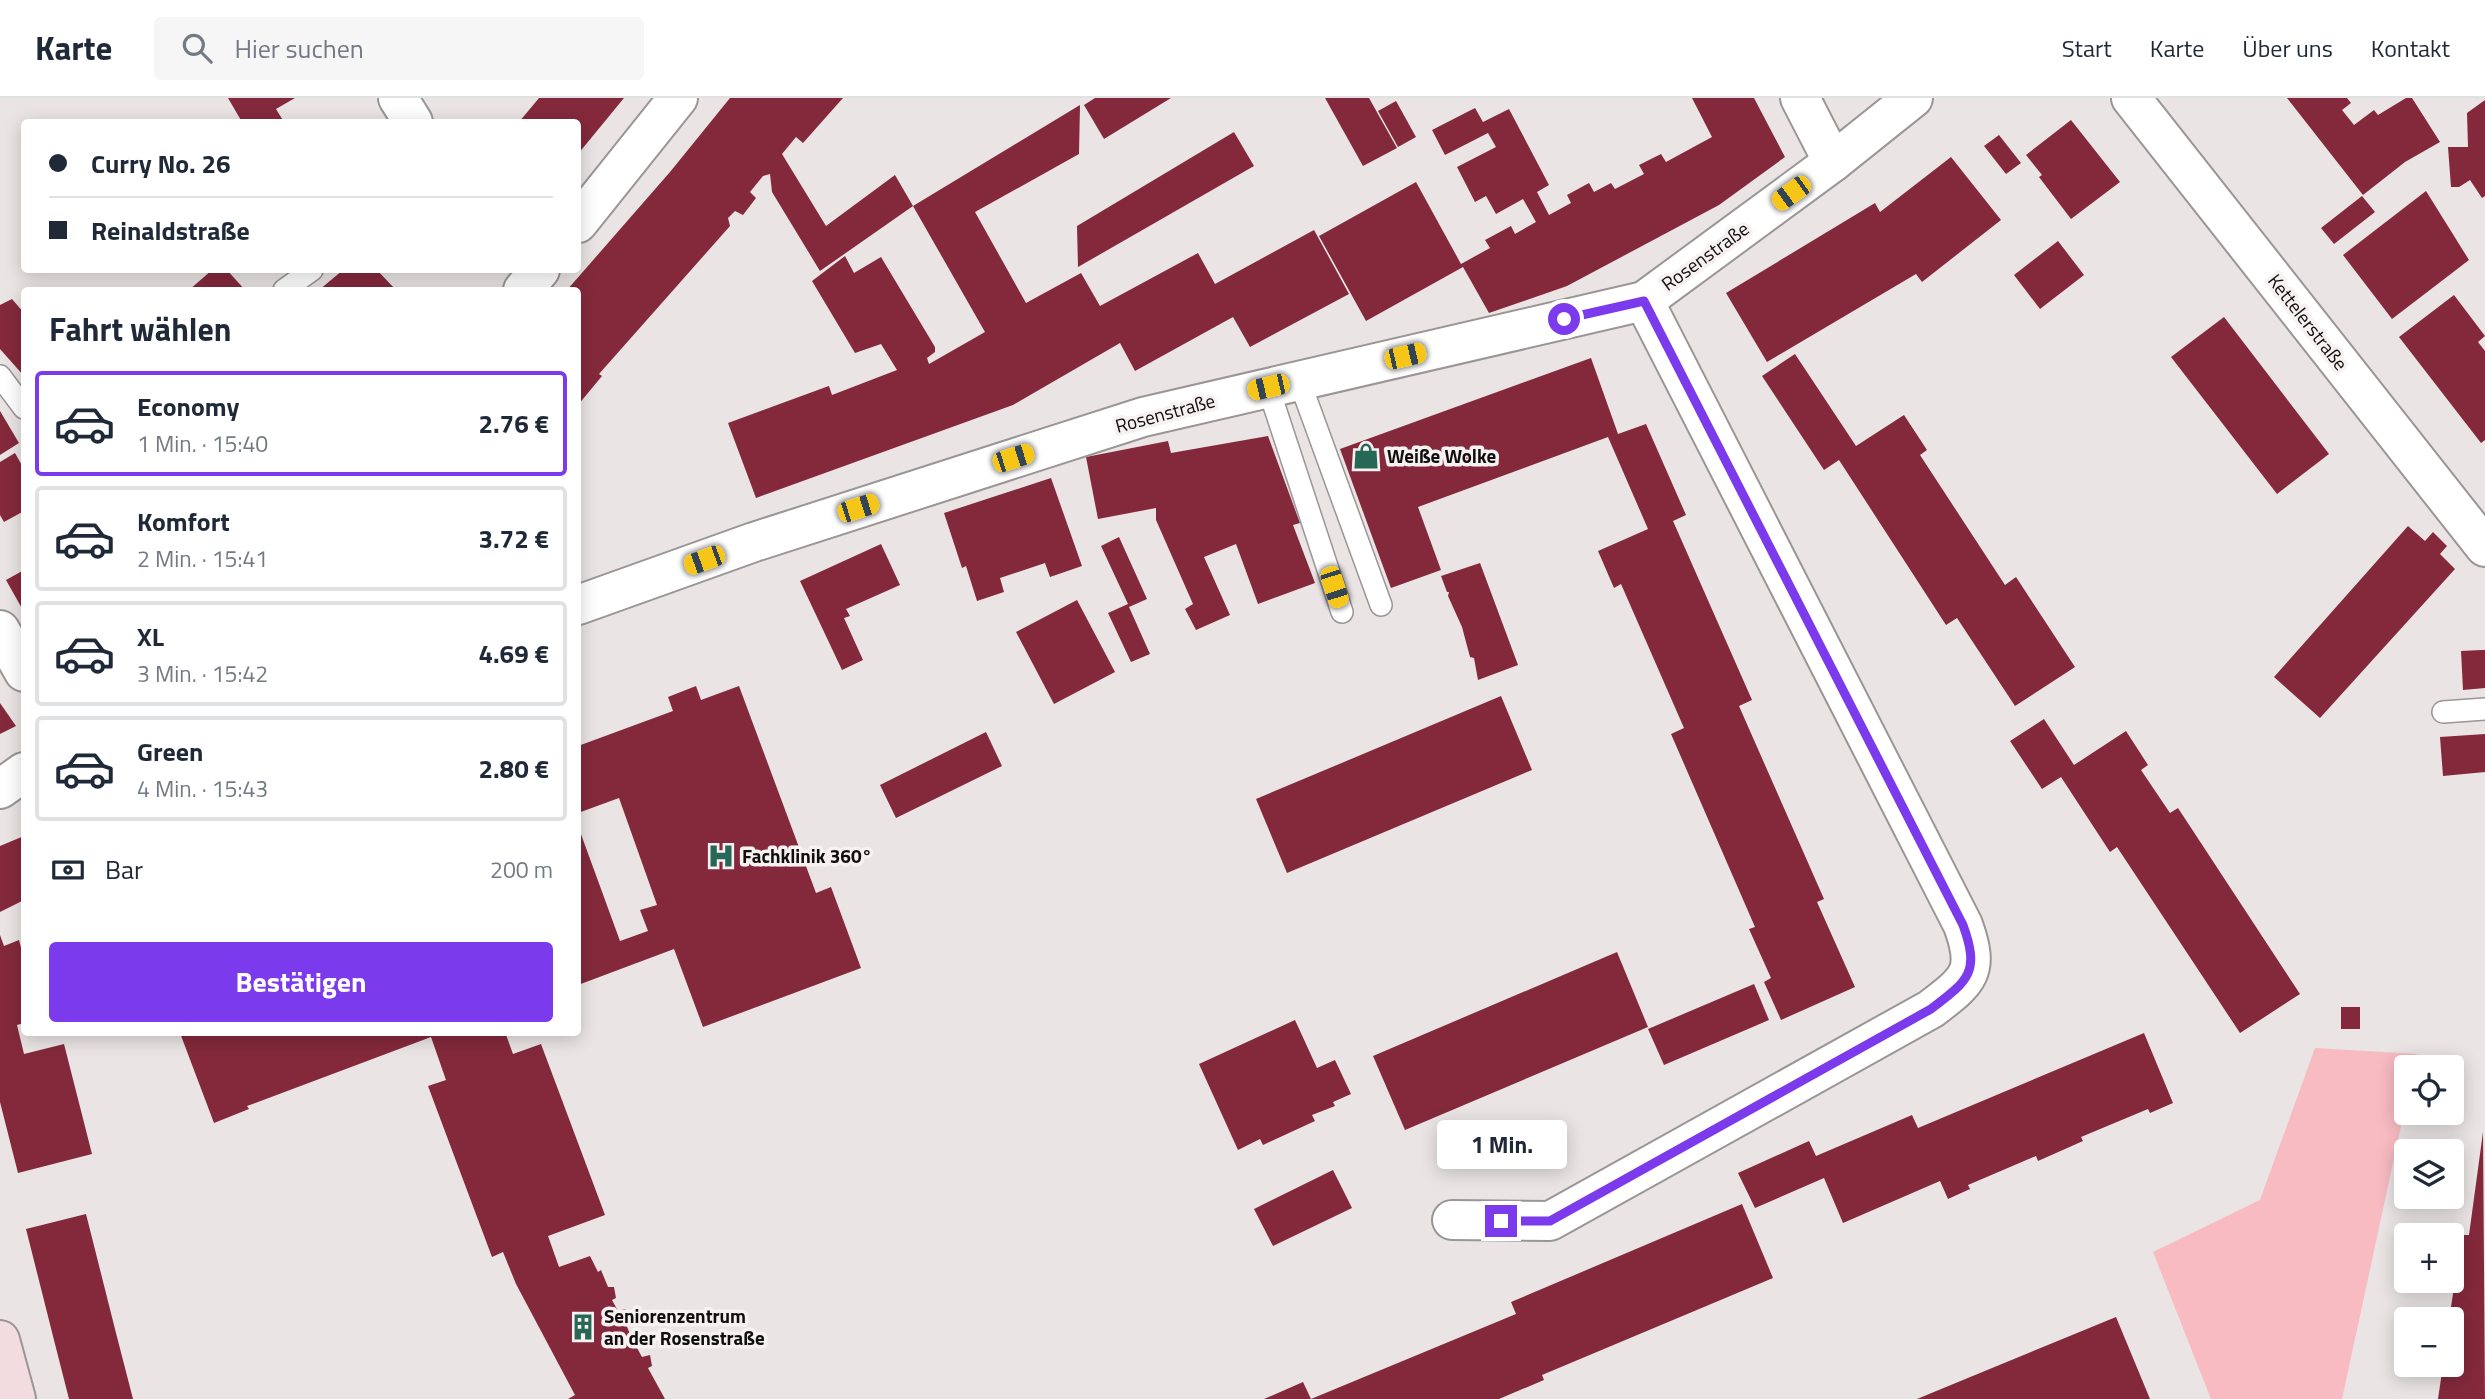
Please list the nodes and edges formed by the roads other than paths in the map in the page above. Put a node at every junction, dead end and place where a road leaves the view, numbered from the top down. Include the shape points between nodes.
1 (398, 98) edge
2 (678, 98) edge
3 (1800, 98) edge
4 (1913, 98) edge
5 (2131, 98) edge
6 (411, 119) edge
7 (1833, 163) junction
8 (581, 219) edge
9 (308, 273) edge
10 (537, 273) edge
11 (288, 287) edge
12 (526, 287) edge
13 (1644, 301) junction
14 (0, 376) edge
15 (1283, 384) junction
16 (21, 404) edge
17 (2485, 547) edge
18 (581, 604) edge
19 (1381, 605) dead end
20 (1342, 612) dead end
21 (0, 631) edge
22 (21, 667) edge
23 (2485, 709) edge
24 (2443, 712) dead end
25 (21, 774) edge
26 (0, 789) edge
27 (1452, 1220) dead end
28 (0, 1340) edge
29 (16, 1399) edge

1 - 6 street
2 - 8 street
3 - 7 street
4 - 7 street, Rosenstraße
5 - 17 street, Kettelerstraße
7 - 13 street, Rosenstraße
9 - 11 lane
10 - 12 street
13 - 15 street, Rosenstraße
13 - 27 street via 1963,925 1972,948 1972,966 1960,987 1931,1009 1550,1221
14 - 16 lane
15 - 18 street, Rosenstraße via 1143,416 754,542
15 - 19 lane
15 - 20 lane
21 - 22 street
23 - 24 lane
25 - 26 street
28 - 29 main road

